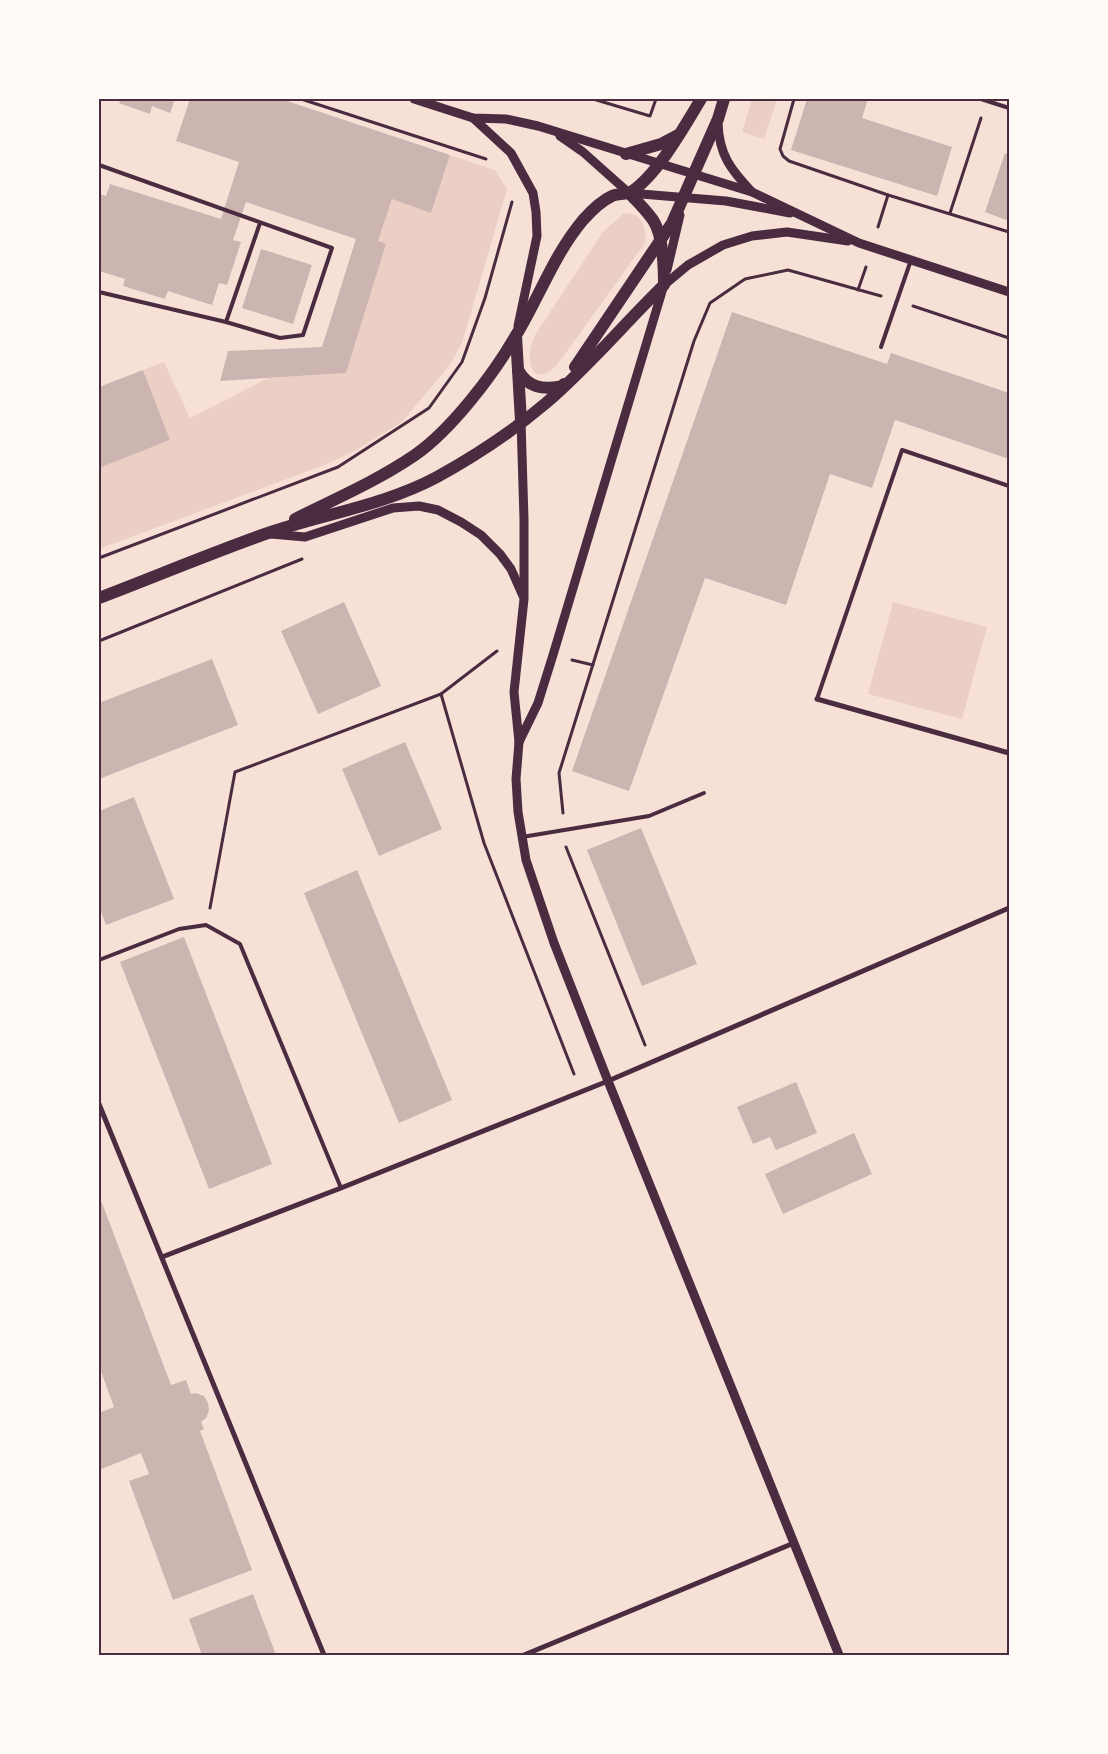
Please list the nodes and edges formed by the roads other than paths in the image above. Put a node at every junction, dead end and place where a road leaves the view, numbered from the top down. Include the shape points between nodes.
1 (414, 99) edge
2 (701, 99) edge
3 (724, 99) edge
4 (981, 99) edge
5 (1009, 108) edge
6 (473, 118) junction
7 (718, 119) junction
8 (552, 131) junction
9 (680, 134) junction
10 (626, 154) junction
11 (99, 164) edge
12 (657, 164) junction
13 (694, 176) junction
14 (752, 192) junction
15 (629, 193) junction
16 (684, 198) junction
17 (805, 216) junction
18 (260, 223) junction
19 (660, 242) junction
20 (859, 243) junction
21 (911, 260) junction
22 (664, 285) junction
23 (99, 292) edge
24 (1009, 292) edge
25 (226, 322) junction
26 (516, 336) junction
27 (881, 347) dead end
28 (518, 370) junction
29 (562, 386) junction
30 (520, 422) junction
31 (1009, 486) edge
32 (266, 534) junction
33 (99, 598) edge
34 (524, 599) junction
35 (817, 699) joint
36 (519, 742) junction
37 (1009, 753) edge
38 (704, 793) dead end
39 (522, 837) junction
40 (1009, 908) edge
41 (99, 960) edge
42 (608, 1081) junction
43 (99, 1104) edge
44 (341, 1188) junction
45 (162, 1257) junction
46 (794, 1542) junction
47 (324, 1655) edge
48 (524, 1655) edge
49 (840, 1655) edge

1 - 6 street
2 - 9 main road
3 - 7 main road
4 - 5 lane
6 - 8 street via 506,119
6 - 26 street via 510,153 533,193 537,236
7 - 13 main road
7 - 14 street via 718,137 728,163
8 - 10 street
8 - 15 street via 583,152
9 - 10 main road via 661,144
9 - 12 main road
10 - 12 street
11 - 18 lane
12 - 13 street
12 - 15 main road
13 - 14 street
13 - 16 main road
14 - 17 street
15 - 16 street
15 - 19 main road via 653,220
15 - 26 main road via 614,195 584,219 560,251
16 - 17 street via 726,201
16 - 19 main road
16 - 22 street
17 - 20 street
18 - 25 lane
18 - 25 lane via 332,248 303,335 280,338
19 - 22 main road
19 - 29 main road
20 - 21 street
20 - 22 street via 787,232 752,236 723,245 688,265
21 - 24 street
21 - 27 lane
22 - 29 main road
22 - 36 street via 538,703
23 - 25 lane
26 - 28 main road
26 - 32 main road via 460,413 416,454 384,474
28 - 29 main road via 530,384 540,388
28 - 30 main road
29 - 30 main road
30 - 32 main road via 434,479 392,497
30 - 34 street
31 - 35 lane via 902,450
32 - 33 main road
32 - 34 street via 305,537 392,508 419,506 438,510 480,535 500,554 511,569
34 - 36 street via 514,692
35 - 37 street
36 - 39 street via 516,779
38 - 39 lane via 649,816
39 - 42 street via 526,860 554,943
40 - 42 street
41 - 44 lane via 179,930 206,925 240,944
42 - 44 street
42 - 46 street
43 - 45 street
44 - 45 street
45 - 47 street
46 - 48 street
46 - 49 street

